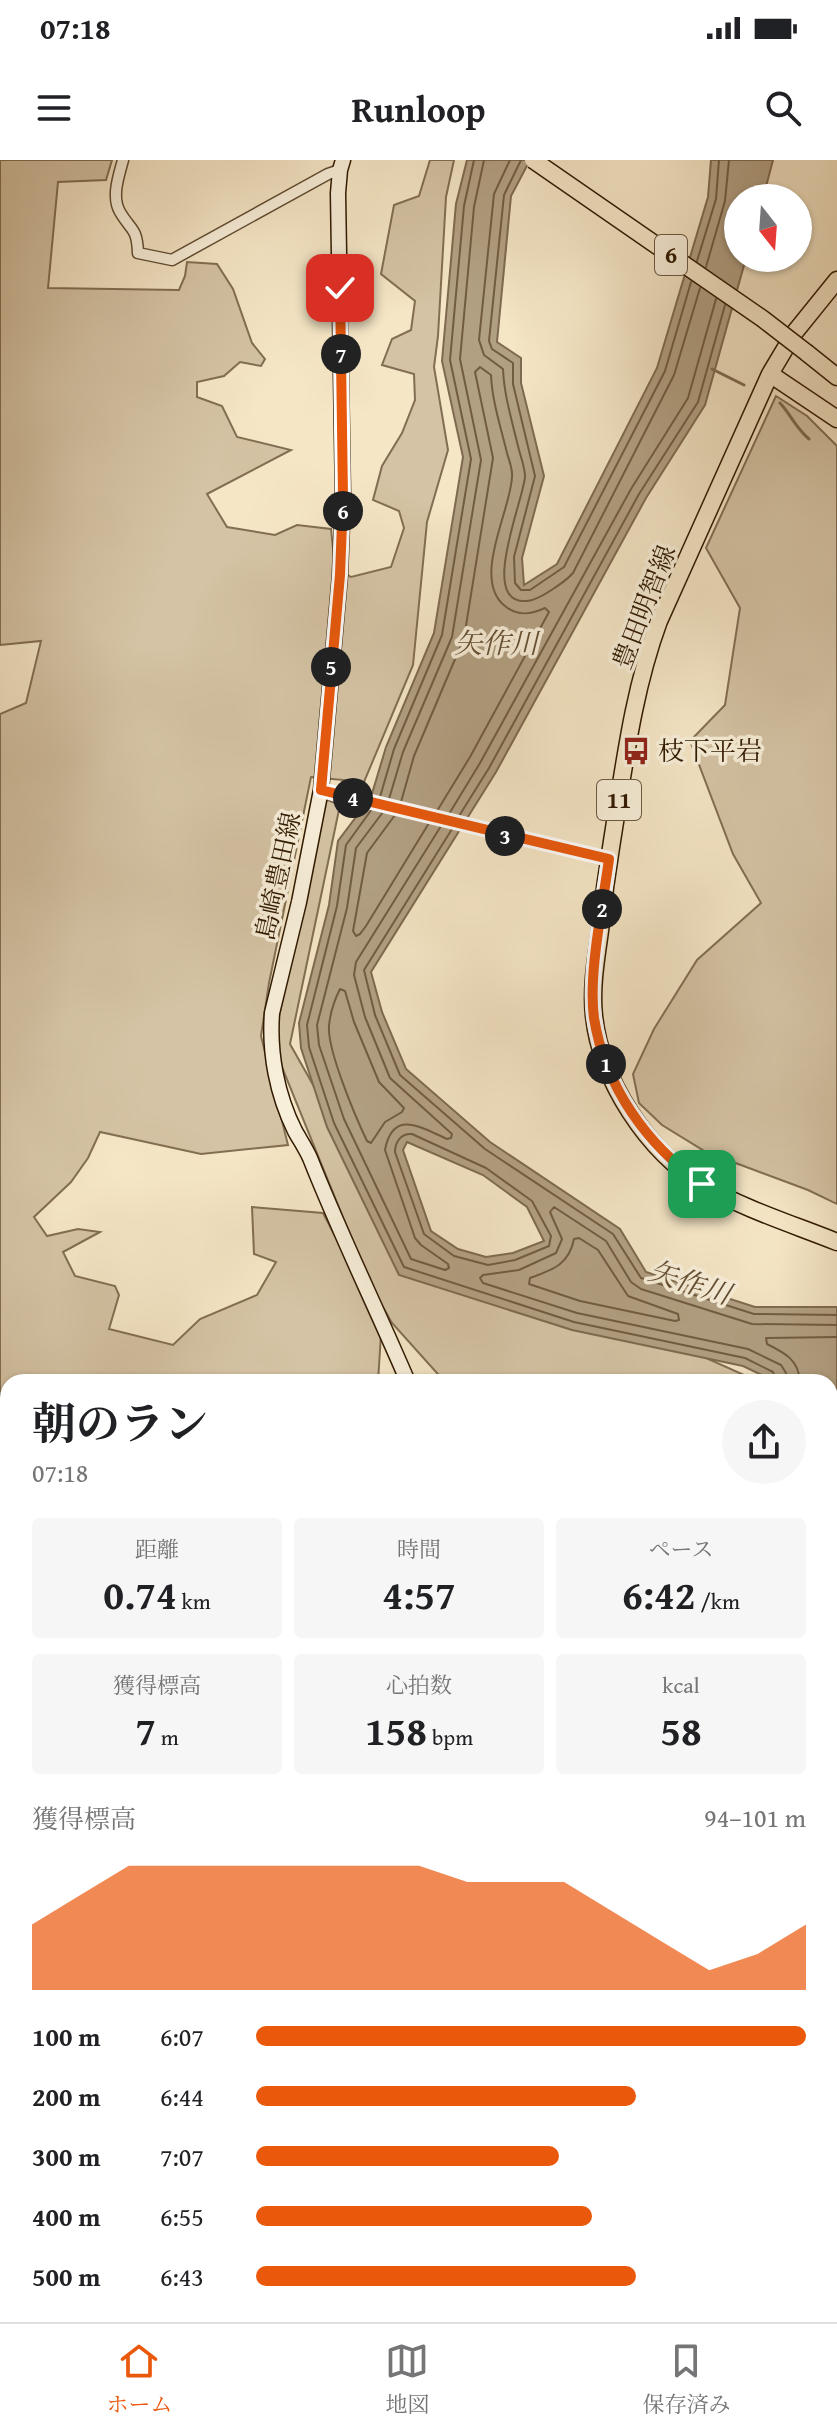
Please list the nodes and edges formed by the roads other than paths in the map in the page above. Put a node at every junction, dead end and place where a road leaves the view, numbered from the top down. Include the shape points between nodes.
1 (123, 160) edge
2 (533, 160) edge
3 (341, 165) edge
4 (837, 280) edge
5 (770, 374) junction
6 (837, 377) edge
7 (837, 419) edge
8 (326, 791) junction
9 (609, 859) junction
10 (837, 1242) edge
11 (404, 1374) edge

1 - 3 street via 117,204 136,232 138,253 172,260
2 - 6 main road, 6, bridge via 763,319
3 - 8 main road, 島崎豊田線 via 343,497
4 - 5 main road, 豊田明智線 / 11 via 795,332
5 - 7 main road
5 - 9 main road, 豊田明智線 / 11 via 646,657
8 - 9 street
8 - 11 main road, 島崎豊田線 via 272,1013 274,1069 294,1129
9 - 10 main road, 豊田明智線 / 11 via 594,1017 624,1101 671,1160 702,1184

